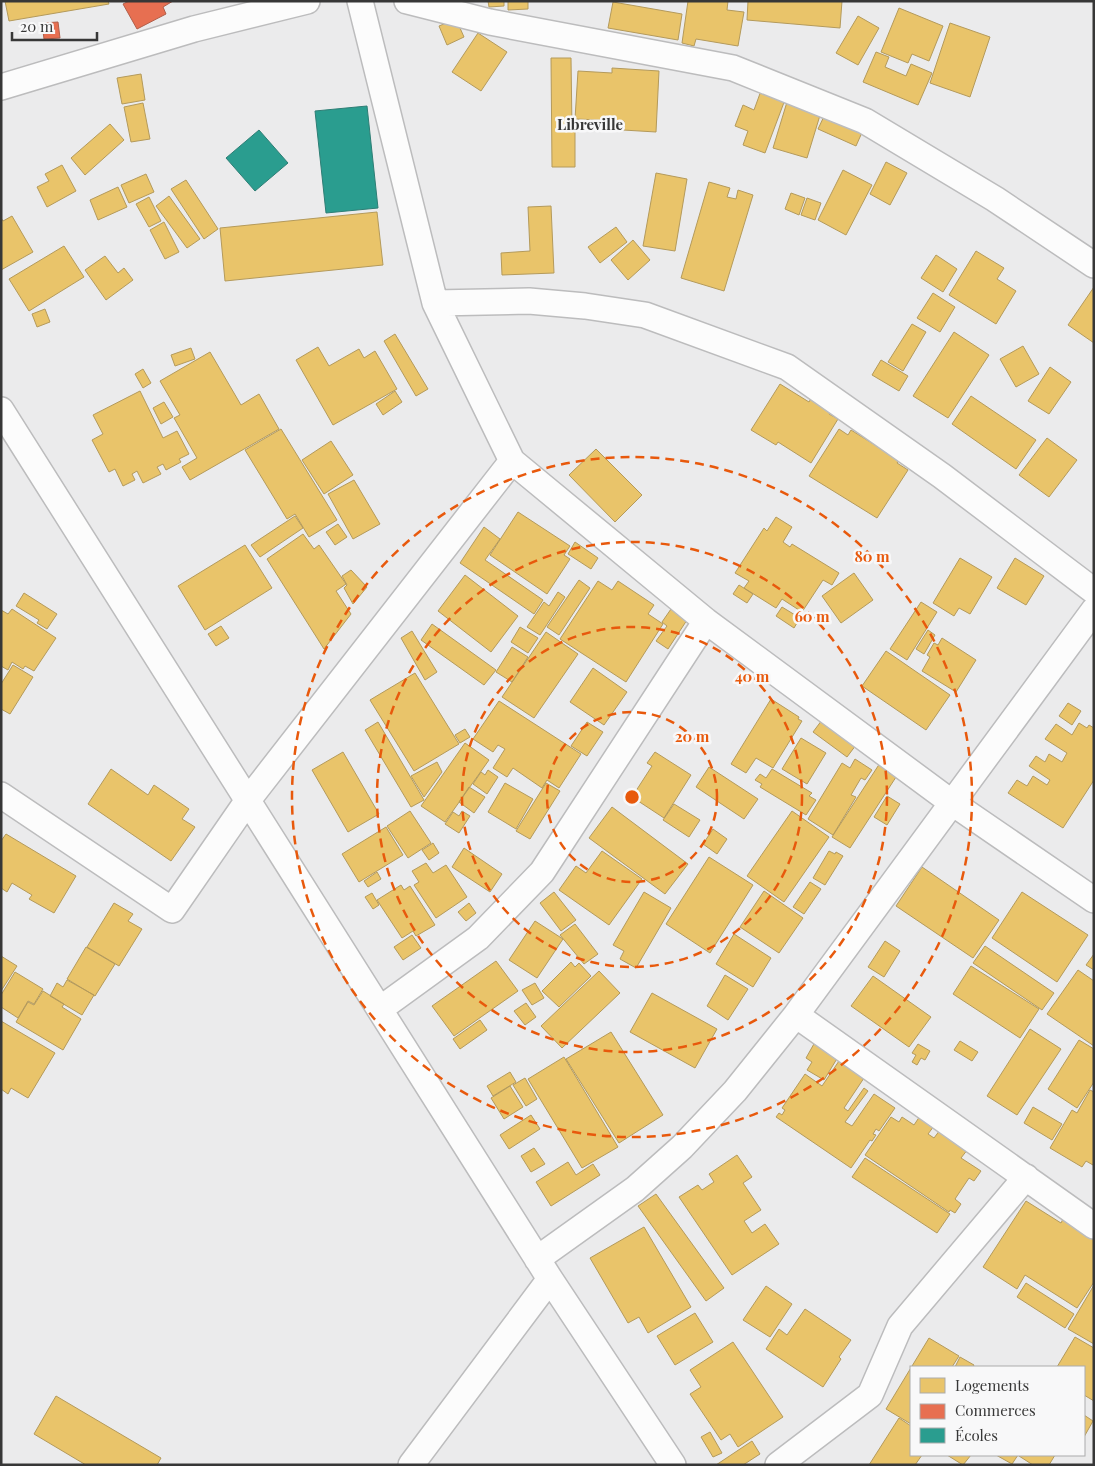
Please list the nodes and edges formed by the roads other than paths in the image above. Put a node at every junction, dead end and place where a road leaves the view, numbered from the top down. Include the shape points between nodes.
1 (307, 1) edge
2 (360, 1) edge
3 (407, 1) edge
4 (1, 87) edge
5 (1094, 265) edge
6 (435, 303) junction
7 (1, 410) edge
8 (512, 461) junction
9 (1094, 590) edge
10 (1094, 610) edge
11 (706, 620) junction
12 (1, 795) edge
13 (248, 800) junction
14 (952, 802) junction
15 (1094, 900) edge
16 (380, 1009) junction
17 (796, 1015) junction
18 (1026, 1177) junction
19 (1094, 1226) edge
20 (543, 1269) junction
21 (411, 1465) edge
22 (673, 1465) edge
23 (778, 1465) edge

1 - 4 street via 194,29
2 - 6 street
3 - 5 street via 490,22 732,68 865,121 995,199
6 - 8 street
6 - 9 street via 529,301 644,315 787,367 942,476
7 - 13 street
8 - 11 street
8 - 13 street
10 - 14 street
11 - 14 street
11 - 16 street via 542,872 478,938
12 - 13 street via 172,910
13 - 16 street
14 - 15 street
14 - 17 street
16 - 20 street
17 - 18 street
17 - 20 street via 735,1091 682,1147
18 - 19 street
18 - 23 street via 900,1326 870,1395
20 - 21 street
20 - 22 street

